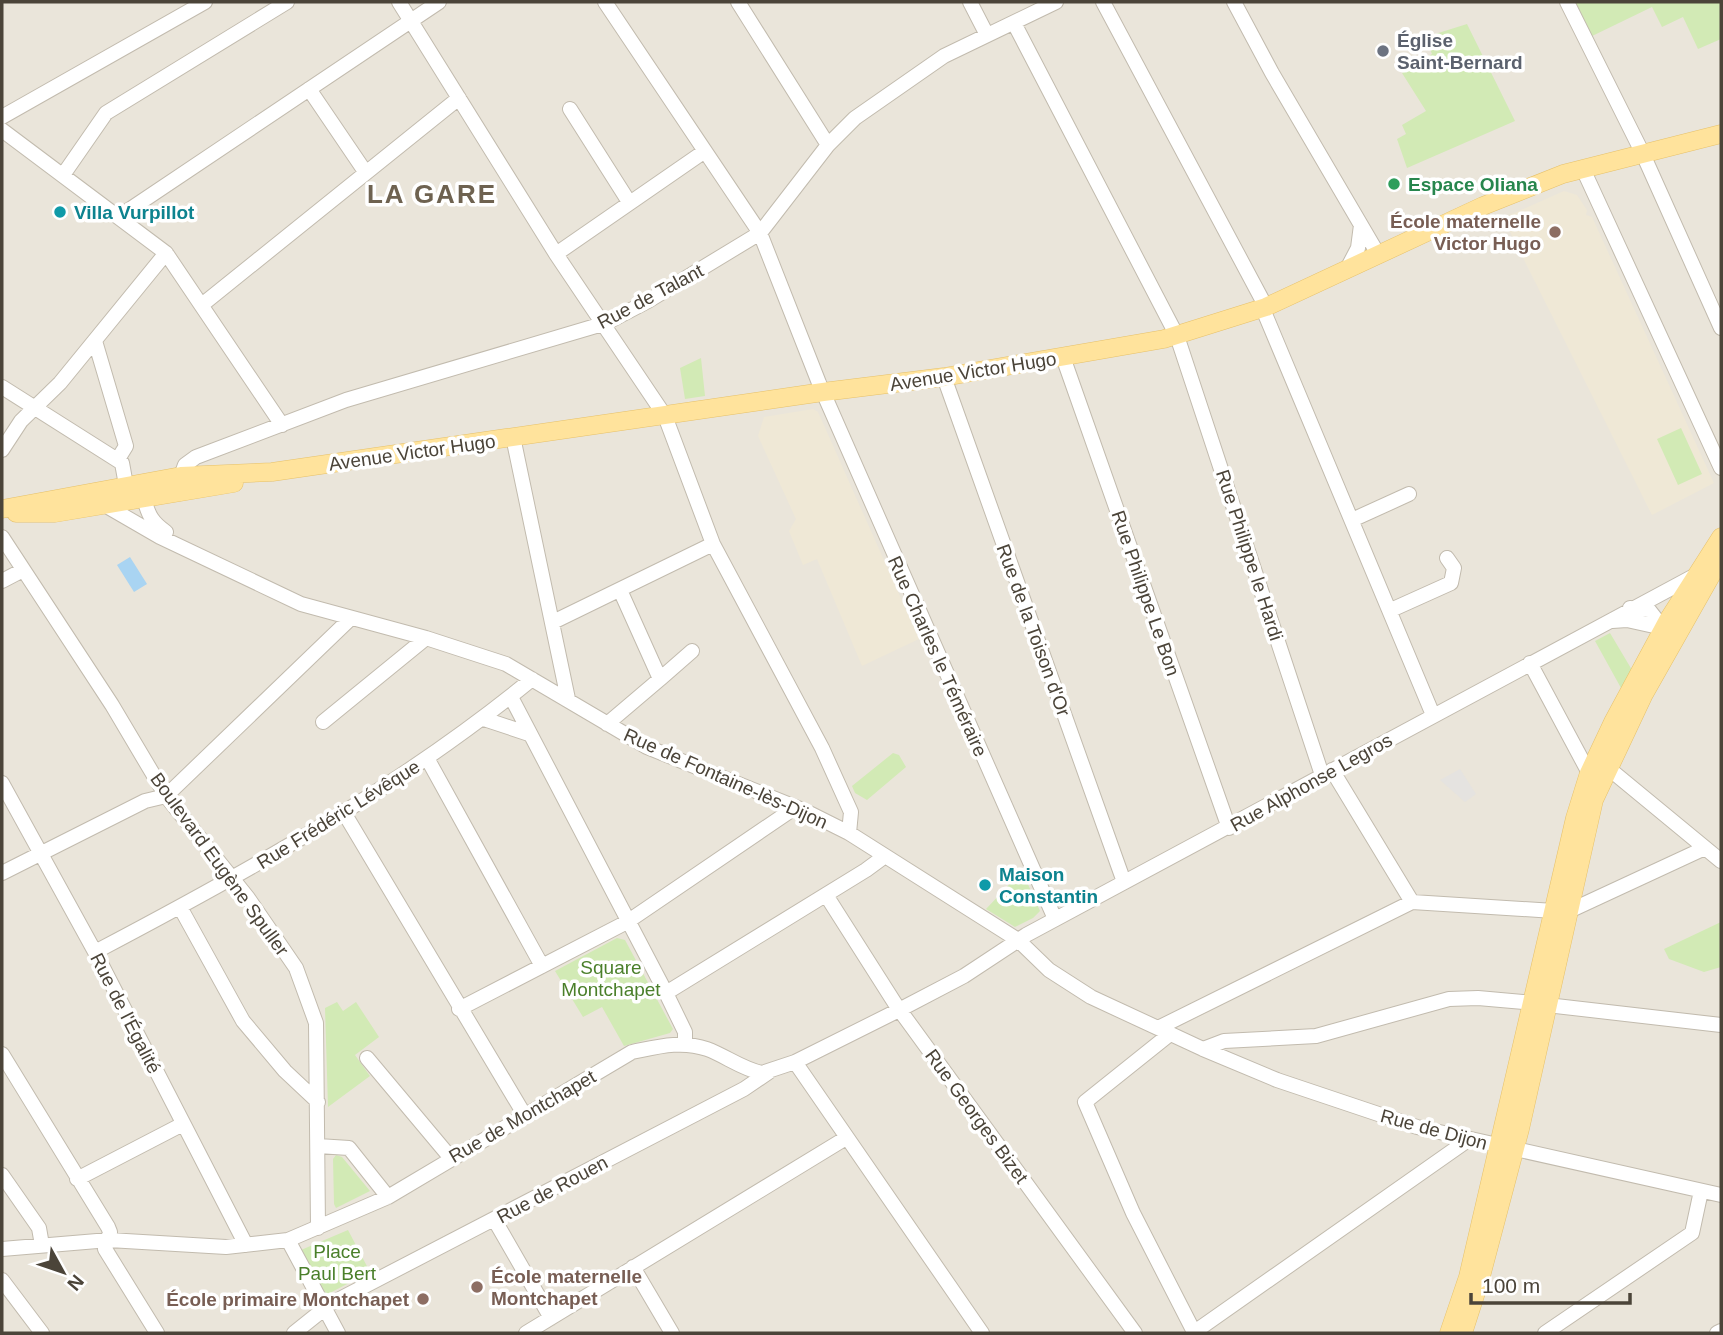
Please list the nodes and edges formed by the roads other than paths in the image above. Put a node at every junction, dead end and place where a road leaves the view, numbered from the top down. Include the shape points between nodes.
1 (205, 2) edge
2 (286, 2) edge
3 (399, 2) edge
4 (439, 2) edge
5 (604, 2) edge
6 (738, 2) edge
7 (970, 2) edge
8 (1056, 2) edge
9 (1102, 2) edge
10 (1234, 2) edge
11 (1567, 2) edge
12 (411, 21) junction
13 (1014, 23) junction
14 (986, 35) junction
15 (309, 89) junction
16 (459, 98) junction
17 (570, 109) dead end
18 (2, 117) edge
19 (2, 130) edge
20 (1721, 134) edge
21 (828, 145) junction
22 (705, 151) junction
23 (1642, 152) junction
24 (1583, 169) junction
25 (366, 173) junction
26 (63, 175) junction
27 (629, 202) junction
28 (120, 216) junction
29 (1362, 225) junction
30 (760, 233) junction
31 (166, 253) junction
32 (556, 254) junction
33 (1378, 254) junction
34 (1347, 269) junction
35 (203, 304) junction
36 (1266, 307) junction
37 (606, 323) junction
38 (1721, 328) edge
39 (1177, 336) junction
40 (95, 341) junction
41 (1063, 357) junction
42 (944, 377) junction
43 (2, 387) edge
44 (823, 392) junction
45 (35, 408) junction
46 (665, 416) junction
47 (282, 425) junction
48 (513, 437) junction
49 (2, 450) edge
50 (118, 459) junction
51 (1721, 467) edge
52 (272, 472) junction
53 (175, 481) junction
54 (133, 494) junction
55 (1409, 495) dead end
56 (103, 504) junction
57 (2, 512) edge
58 (29, 513) junction
59 (1352, 520) junction
60 (143, 528) junction
61 (2, 537) edge
62 (1721, 537) edge
63 (713, 544) junction
64 (190, 549) junction
65 (1447, 558) dead end
66 (1721, 558) edge
67 (23, 570) junction
68 (1694, 576) junction
69 (2, 580) edge
70 (620, 590) junction
71 (1391, 610) junction
72 (1689, 610) junction
73 (1633, 615) junction
74 (350, 619) junction
75 (553, 622) junction
76 (1663, 628) junction
77 (426, 638) junction
78 (692, 651) dead end
79 (1647, 659) junction
80 (1530, 663) junction
81 (532, 679) junction
82 (660, 679) junction
83 (511, 697) junction
84 (568, 699) junction
85 (1433, 715) junction
86 (484, 719) junction
87 (323, 722) dead end
88 (607, 724) junction
89 (1627, 728) junction
90 (529, 734) junction
91 (427, 758) junction
92 (1607, 767) junction
93 (1327, 773) junction
94 (1589, 774) junction
95 (3, 789) edge
96 (166, 796) junction
97 (796, 807) junction
98 (343, 811) junction
99 (1229, 828) junction
100 (849, 834) junction
101 (1705, 848) junction
102 (42, 853) junction
103 (885, 856) junction
104 (1721, 862) edge
105 (2, 873) edge
106 (233, 880) junction
107 (1124, 882) junction
108 (826, 895) junction
109 (1412, 902) junction
110 (180, 908) junction
111 (1561, 912) junction
112 (1055, 919) junction
113 (627, 922) junction
114 (1018, 940) junction
115 (95, 953) junction
116 (542, 966) junction
117 (666, 993) junction
118 (1541, 1004) junction
119 (459, 1009) junction
120 (899, 1010) junction
121 (1721, 1026) edge
122 (1164, 1031) junction
123 (685, 1045) junction
124 (1203, 1049) junction
125 (4, 1057) edge
126 (367, 1058) dead end
127 (795, 1062) junction
128 (769, 1072) junction
129 (318, 1102) junction
130 (524, 1114) junction
131 (183, 1124) junction
132 (846, 1138) junction
133 (1468, 1140) junction
134 (318, 1146) junction
135 (1508, 1147) junction
136 (450, 1157) junction
137 (2, 1175) edge
138 (77, 1179) junction
139 (1701, 1191) junction
140 (1721, 1195) edge
141 (388, 1197) junction
142 (494, 1219) junction
143 (318, 1228) junction
144 (109, 1240) junction
145 (288, 1240) junction
146 (42, 1245) junction
147 (246, 1245) junction
148 (2, 1249) edge
149 (633, 1267) junction
150 (2, 1280) edge
151 (329, 1306) junction
152 (551, 1318) junction
153 (977, 1332) edge
154 (42, 1333) edge
155 (157, 1333) edge
156 (294, 1333) edge
157 (338, 1333) edge
158 (526, 1333) edge
159 (672, 1333) edge
160 (1135, 1333) edge
161 (1194, 1333) edge
162 (1449, 1333) edge
163 (1463, 1333) edge
164 (1545, 1333) edge

1 - 18 street
2 - 26 street via 106,113
3 - 12 street
4 - 12 street
5 - 22 street, Rue Charles le Téméraire
6 - 21 street
7 - 14 street
8 - 13 street, Rue de Talant
9 - 36 street
10 - 29 street
11 - 23 street
12 - 15 street
12 - 16 street
13 - 14 street, Rue de Talant
13 - 39 street, Rue Philippe le Hardi
14 - 21 street, Rue de Talant via 944,56 855,118
15 - 25 street
15 - 28 street
16 - 25 street
16 - 32 street
17 - 27 street
19 - 26 street
20 - 23 main road, Avenue Victor Hugo
21 - 30 street, Rue de Talant
22 - 27 street
22 - 30 street, Rue Charles le Téméraire
23 - 24 main road, Avenue Victor Hugo
23 - 38 street
24 - 33 main road, Avenue Victor Hugo via 1483,206
24 - 51 street
25 - 35 street
26 - 28 street
27 - 32 street
28 - 31 street
29 - 33 street
29 - 34 street via 1358,248
30 - 37 street, Rue de Talant
30 - 44 street, Rue Charles le Téméraire
31 - 35 street
31 - 40 street
32 - 37 street
33 - 34 main road, Avenue Victor Hugo
34 - 36 main road, Avenue Victor Hugo
35 - 47 street
36 - 39 main road, Avenue Victor Hugo
36 - 59 street via 1265,314
37 - 46 street
37 - 47 street, Rue de Talant via 346,400
39 - 41 main road, Avenue Victor Hugo
39 - 93 street, Rue Philippe le Hardi
40 - 45 street
40 - 50 street via 125,446
41 - 42 main road, Avenue Victor Hugo
41 - 99 street, Rue Philippe Le Bon
42 - 44 main road, Avenue Victor Hugo
42 - 107 street, Rue de la Toison d'Or
43 - 45 street
44 - 46 main road, Avenue Victor Hugo
44 - 112 street, Rue Charles le Téméraire
45 - 49 street via 20,421
45 - 50 street
46 - 48 main road, Avenue Victor Hugo
46 - 63 street
47 - 53 street, Rue de Talant via 196,457
48 - 52 main road, Avenue Victor Hugo
48 - 75 street
50 - 54 street
52 - 53 main road, Avenue Victor Hugo
52 - 54 main road, Avenue Victor Hugo via 254,479
53 - 54 main road, Avenue Victor Hugo
54 - 56 main road, Avenue Victor Hugo
54 - 57 main road, Avenue Victor Hugo
54 - 58 main road
54 - 60 street via 131,514
54 - 64 street, Rue de Fontaine-lès-Dijon via 154,524
55 - 59 street
56 - 58 main road, Avenue Victor Hugo
56 - 60 street, Rue de Fontaine-lès-Dijon
57 - 58 main road, Avenue Victor Hugo
59 - 71 street
60 - 64 street, Rue de Fontaine-lès-Dijon
61 - 67 street, Boulevard Eugène Spuller
62 - 68 main road
63 - 70 street
63 - 100 street via 822,748 851,812
64 - 74 street, Rue de Fontaine-lès-Dijon via 301,604
65 - 71 street via 1454,568 1451,583
66 - 72 main road
67 - 69 street
67 - 96 street, Boulevard Eugène Spuller
68 - 73 street, Rue Alphonse Legros
68 - 76 main road
70 - 75 street
70 - 82 street
71 - 85 street
72 - 76 main road
72 - 89 main road
73 - 76 street, Rue Alphonse Legros
73 - 79 street via 1645,637
73 - 80 street, Rue Alphonse Legros via 1604,623
74 - 77 street, Rue de Fontaine-lès-Dijon
74 - 96 street
75 - 84 street
76 - 79 main road
76 - 89 main road via 1661,650 1639,691
77 - 81 street, Rue de Fontaine-lès-Dijon via 506,664
77 - 87 street
78 - 82 street
79 - 94 main road
80 - 85 street, Rue Alphonse Legros
80 - 94 street
81 - 83 street, Rue Frédéric Lévêque
81 - 84 street, Rue de Fontaine-lès-Dijon
82 - 88 street
83 - 86 street, Rue Frédéric Lévêque
83 - 90 street
84 - 88 street, Rue de Fontaine-lès-Dijon
85 - 93 street, Rue Alphonse Legros
86 - 90 street
86 - 91 street, Rue Frédéric Lévêque
88 - 97 street, Rue de Fontaine-lès-Dijon via 647,747
89 - 92 main road
90 - 113 street
91 - 98 street, Rue Frédéric Lévêque
91 - 116 street
92 - 101 street
92 - 111 main road
93 - 99 street, Rue Alphonse Legros
93 - 109 street, Rue Philippe le Hardi
94 - 111 main road via 1575,818
95 - 102 street, Rue de l'Égalité
96 - 102 street via 145,801
96 - 106 street, Boulevard Eugène Spuller
97 - 100 street, Rue de Fontaine-lès-Dijon
97 - 113 street
98 - 106 street, Rue Frédéric Lévêque
98 - 119 street
99 - 107 street, Rue Alphonse Legros
100 - 103 street, Rue de Fontaine-lès-Dijon
101 - 104 street
101 - 111 street
102 - 105 street
102 - 115 street, Rue de l'Égalité
103 - 108 street
103 - 114 street, Rue de Fontaine-lès-Dijon
106 - 110 street, Rue Frédéric Lévêque
106 - 129 street, Boulevard Eugène Spuller via 296,968 311,1004 316,1023
107 - 112 street, Rue Alphonse Legros
108 - 117 street
108 - 120 street, Rue Georges Bizet
109 - 111 street
109 - 122 street
110 - 115 street, Rue Frédéric Lévêque
110 - 129 street via 243,1021
111 - 118 main road
112 - 114 street, Rue Alphonse Legros
113 - 116 street
113 - 117 street
114 - 120 street via 964,976
114 - 122 street, Rue de Fontaine-lès-Dijon via 1049,971 1091,998
115 - 131 street, Rue de l'Égalité
116 - 119 street
117 - 123 street via 685,1032
118 - 121 street
118 - 124 street via 1449,999 1315,1036 1224,1041
118 - 135 main road
119 - 130 street
120 - 127 street
120 - 160 street, Rue Georges Bizet
122 - 124 street, Rue de Dijon
122 - 161 street via 1085,1102 1133,1213
123 - 128 street, Rue de Montchapet via 706,1049 755,1072
123 - 130 street, Rue de Montchapet via 632,1052
124 - 133 street, Rue de Dijon via 1373,1114
125 - 138 street
126 - 136 street
127 - 128 street
127 - 132 street
128 - 142 street, Rue de Rouen
129 - 134 street, Boulevard Eugène Spuller
130 - 136 street, Rue de Montchapet
131 - 138 street
131 - 147 street, Rue de l'Égalité
132 - 149 street
132 - 153 street
133 - 135 street, Rue de Dijon
133 - 161 street
134 - 141 street via 349,1148
134 - 143 street, Boulevard Eugène Spuller
135 - 139 street, Rue de Dijon
135 - 162 main road
135 - 163 main road
136 - 141 street, Rue de Montchapet
137 - 146 street via 39,1228
138 - 144 street via 108,1227
139 - 140 street, Rue de Dijon
139 - 164 street via 1692,1233
141 - 143 street, Rue de Montchapet
142 - 151 street, Rue de Rouen
142 - 152 street
143 - 145 street, Rue de Montchapet
144 - 146 street, Rue de Montchapet
144 - 147 street, Rue de Montchapet
144 - 155 street via 105,1249
145 - 147 street, Rue de Montchapet
145 - 151 street
146 - 148 street, Rue de Montchapet
149 - 152 street
149 - 159 street
150 - 154 street
151 - 156 street, Rue de Rouen
151 - 157 street
152 - 158 street

